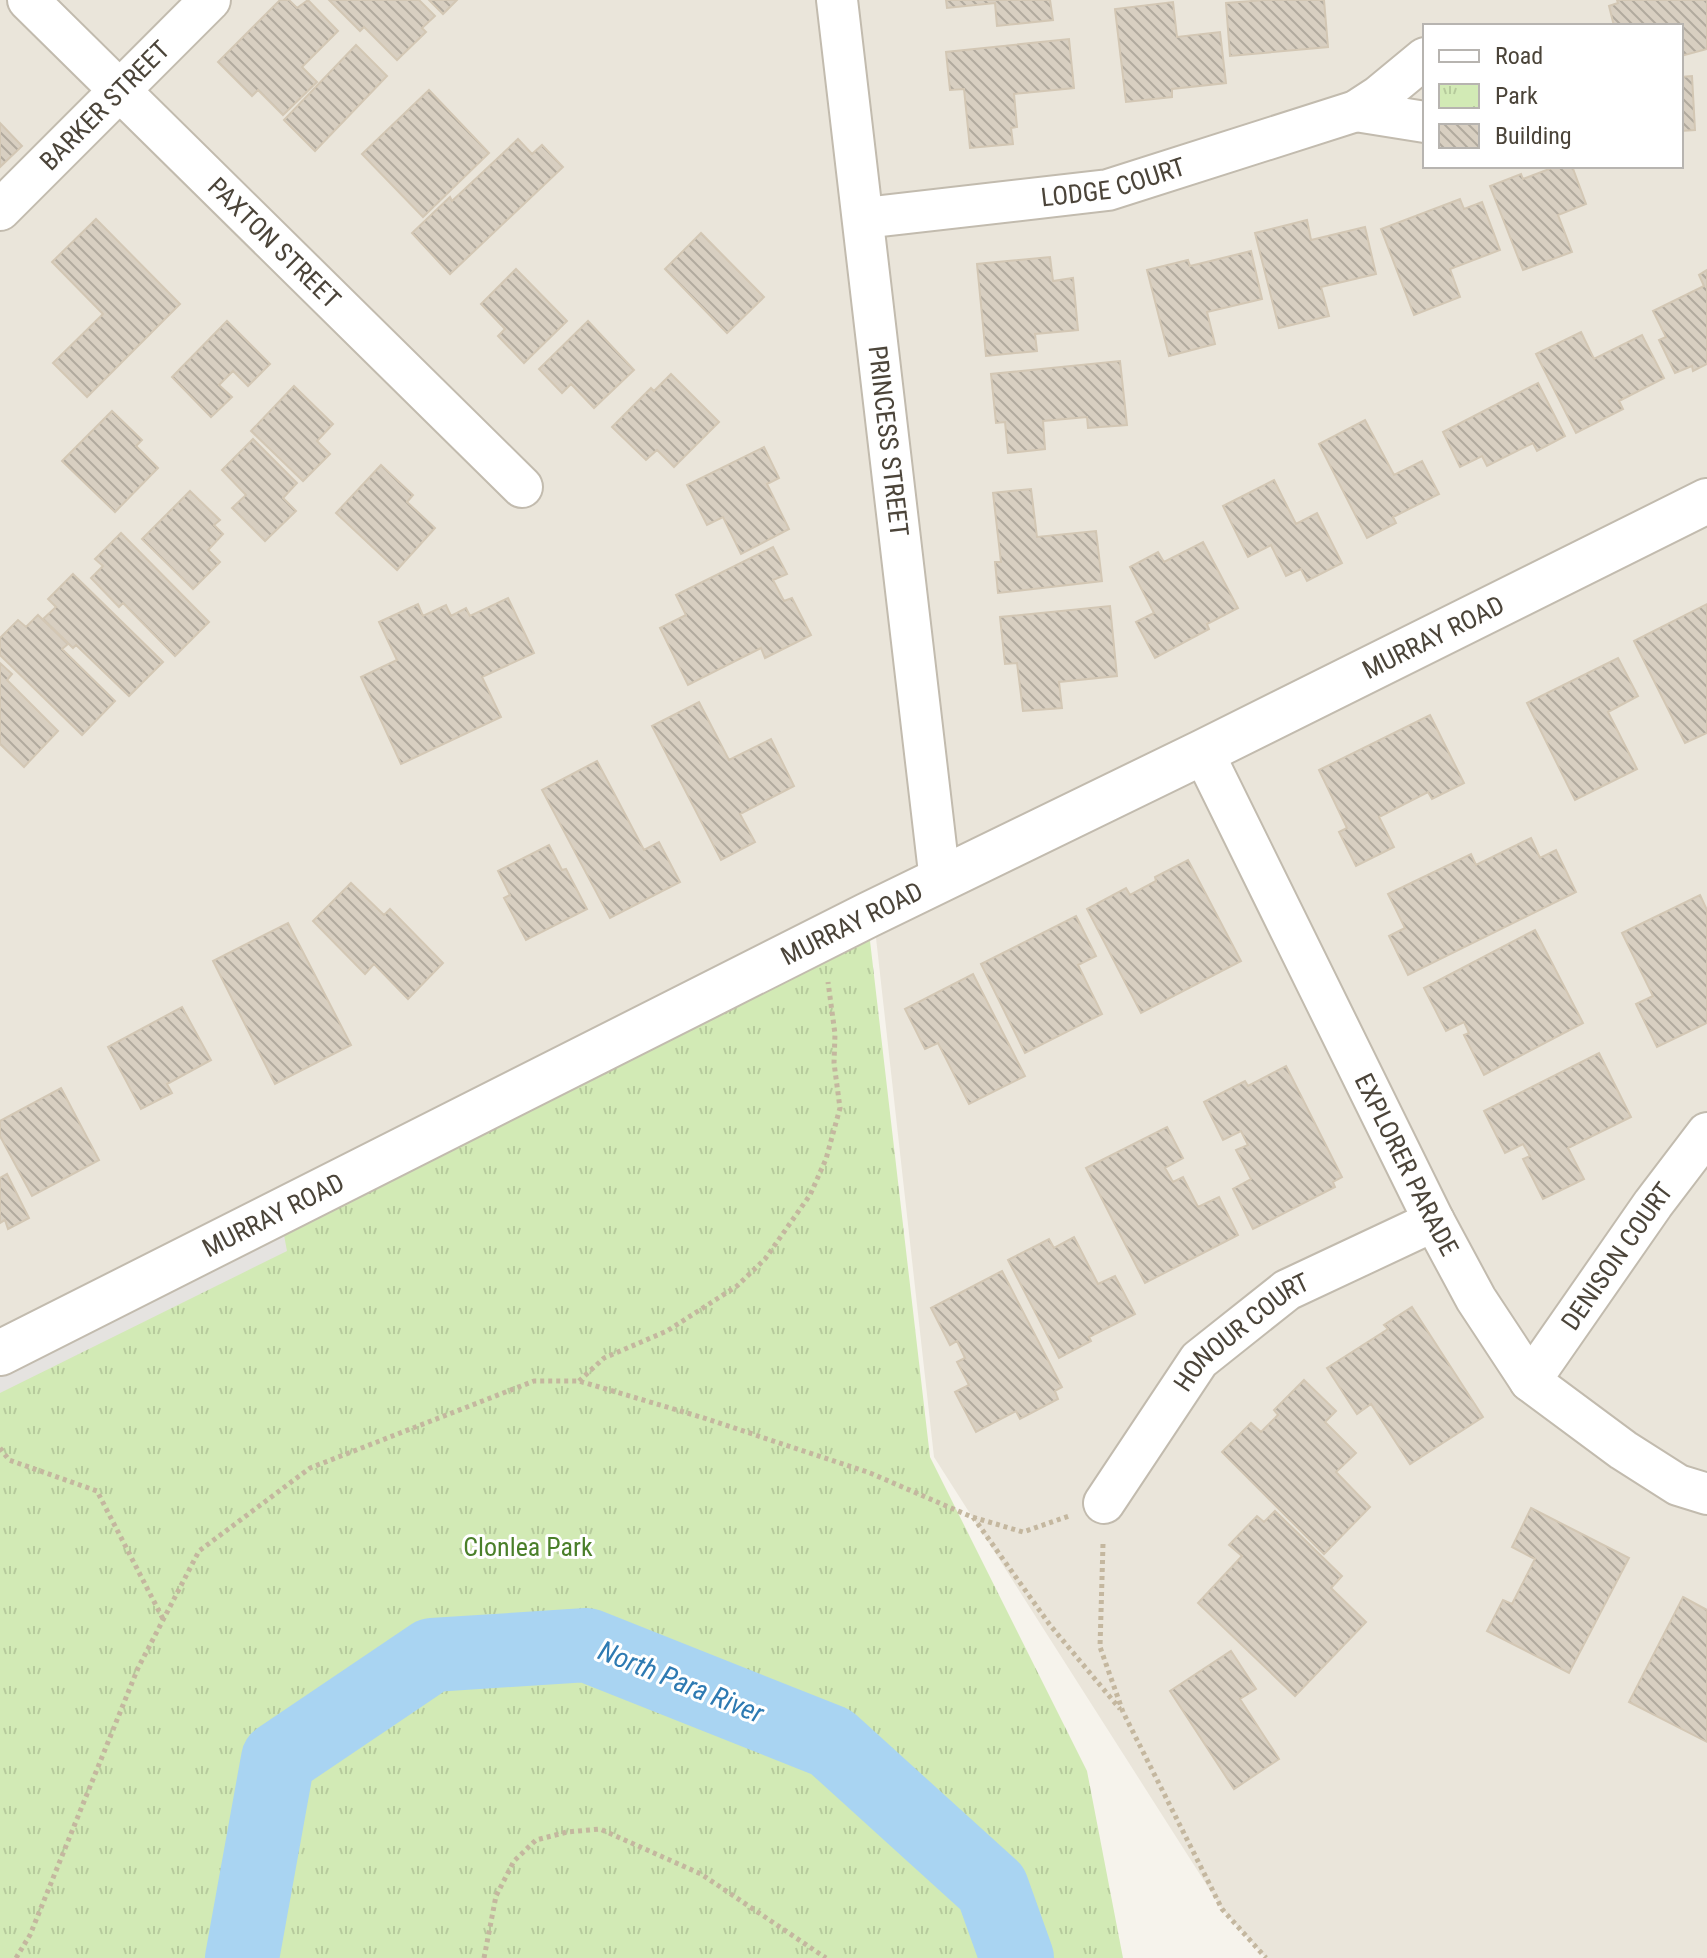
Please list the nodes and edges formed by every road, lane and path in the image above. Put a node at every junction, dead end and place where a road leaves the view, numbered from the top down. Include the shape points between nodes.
1 (28, 0) edge
2 (210, 0) edge
3 (837, 0) edge
4 (1423, 60) edge
5 (118, 90) junction
6 (1356, 111) junction
7 (1423, 122) edge
8 (0, 210) edge
9 (864, 218) junction
10 (522, 487) dead end
11 (1707, 501) edge
12 (1203, 752) junction
13 (940, 881) junction
14 (818, 942) junction
15 (1707, 1133) edge
16 (1434, 1221) junction
17 (0, 1353) edge
18 (579, 1381) junction
19 (1530, 1381) junction
20 (0, 1448) edge
21 (1707, 1494) edge
22 (1104, 1503) junction
23 (972, 1517) junction
24 (164, 1620) junction
25 (1123, 1712) junction
26 (16, 1958) edge
27 (484, 1958) edge
28 (826, 1958) edge
29 (1266, 1958) edge

1 - 5 street, PAXTON STREET
2 - 5 street, BARKER STREET
3 - 9 street, PRINCESS STREET
4 - 6 street, LODGE COURT
5 - 8 street, BARKER STREET
5 - 10 street, PAXTON STREET
6 - 7 street, LODGE COURT
6 - 9 street, LODGE COURT via 1108,190
9 - 13 street, PRINCESS STREET
11 - 12 street, MURRAY ROAD
12 - 13 street, MURRAY ROAD
12 - 16 street, EXPLORER PARADE
13 - 14 street, MURRAY ROAD
14 - 17 street, MURRAY ROAD
14 - 18 path via 830,993 840,1108 810,1195 765,1259 737,1286 667,1331 604,1358
15 - 19 street, DENISON COURT
16 - 19 street, EXPLORER PARADE via 1476,1299
16 - 22 street, HONOUR COURT via 1287,1290 1199,1360
18 - 23 path via 870,1473
18 - 24 path via 534,1381 310,1468 199,1551
19 - 21 street, EXPLORER PARADE via 1623,1450 1678,1485
20 - 24 path via 9,1460 97,1491
22 - 23 path via 1023,1532
22 - 25 path via 1100,1647
23 - 25 path via 1050,1625
24 - 26 path via 138,1668
25 - 29 path via 1222,1909
27 - 28 path via 496,1896 514,1861 536,1840 600,1829 701,1874

